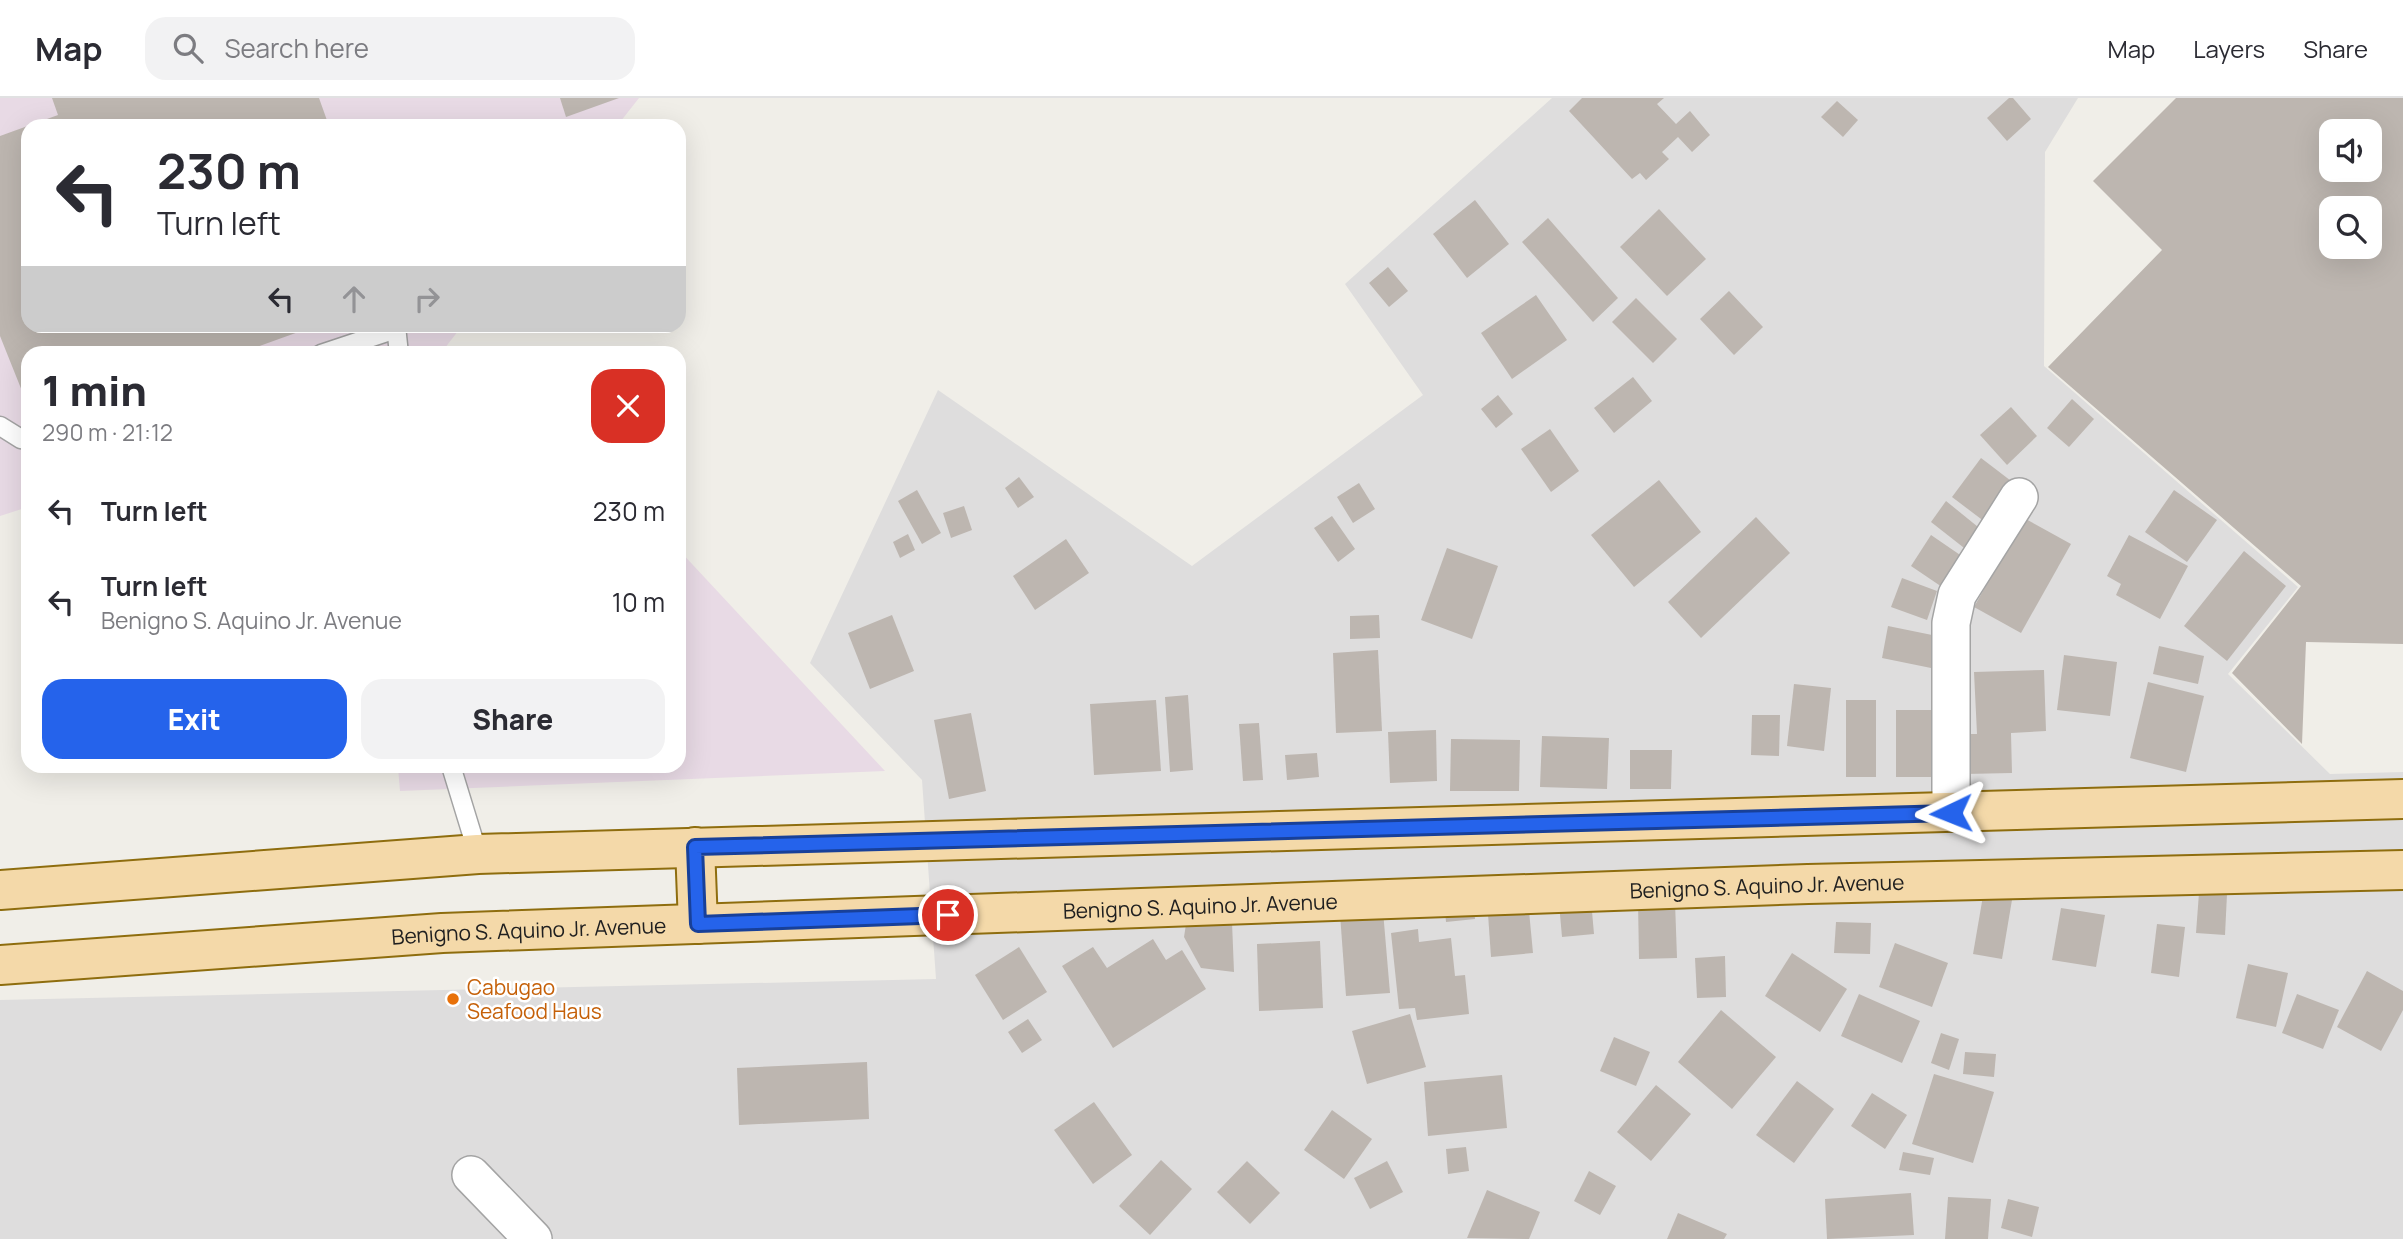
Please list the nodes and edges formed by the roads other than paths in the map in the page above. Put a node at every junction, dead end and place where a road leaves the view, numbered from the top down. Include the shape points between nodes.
1 (379, 333) edge
2 (343, 346) edge
3 (0, 426) edge
4 (21, 439) edge
5 (2020, 497) dead end
6 (453, 773) edge
7 (2403, 799) edge
8 (1951, 813) junction
9 (695, 847) junction
10 (478, 853) junction
11 (2403, 870) edge
12 (0, 890) edge
13 (698, 924) junction
14 (0, 965) edge
15 (471, 1175) dead end
16 (533, 1239) edge

1 - 2 lane
3 - 4 lane
5 - 8 street via 1957,595 1950,652
6 - 10 lane
7 - 8 main road
8 - 9 main road
9 - 10 main road
9 - 13 main road
10 - 12 main road
11 - 13 main road, Benigno S. Aquino Jr. Avenue via 1808,884
13 - 14 main road, Benigno S. Aquino Jr. Avenue via 442,933
15 - 16 street

